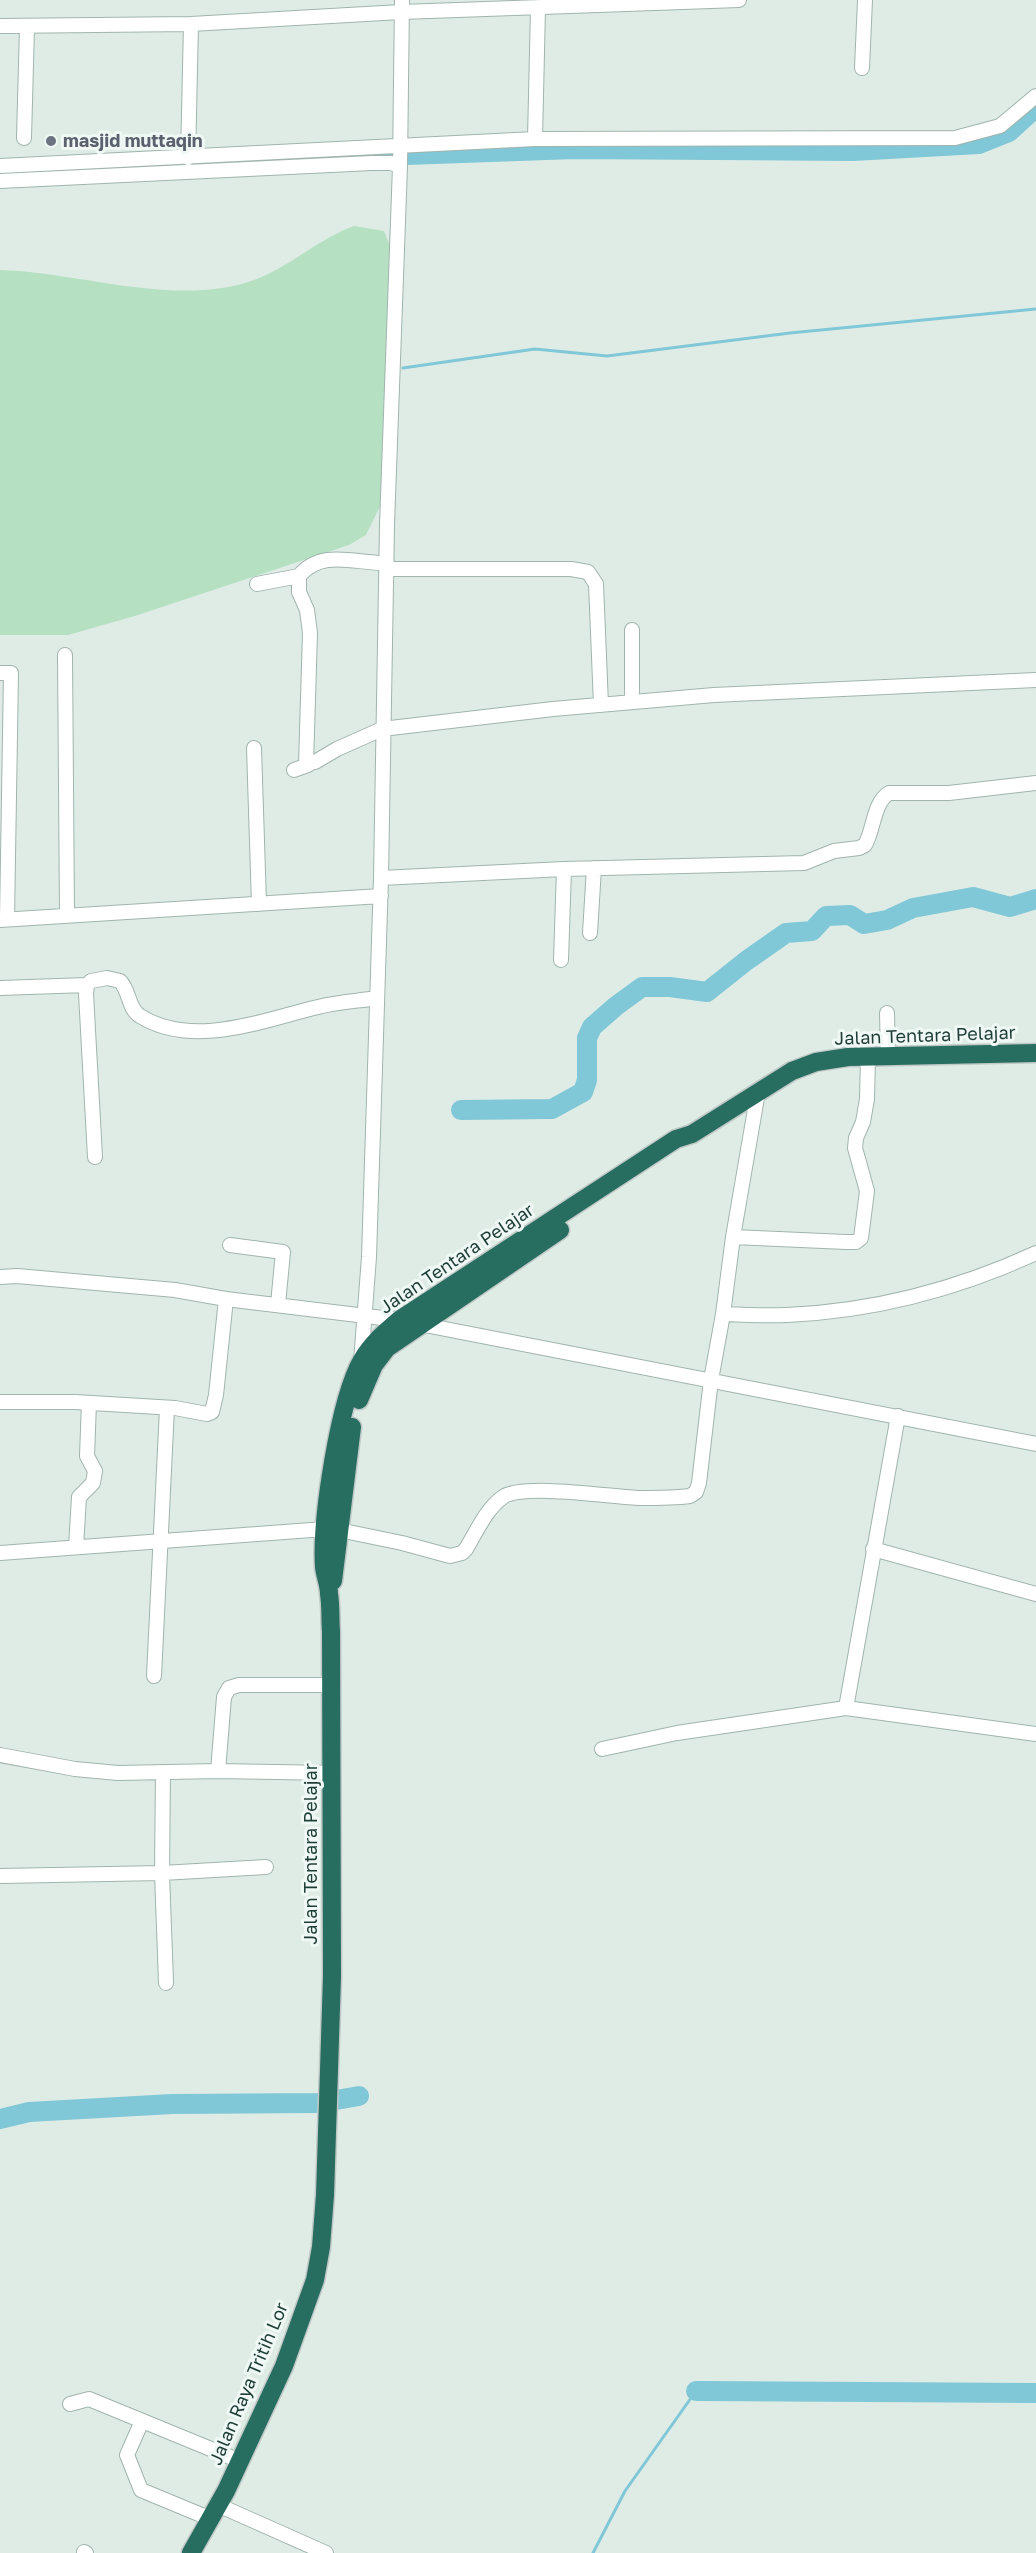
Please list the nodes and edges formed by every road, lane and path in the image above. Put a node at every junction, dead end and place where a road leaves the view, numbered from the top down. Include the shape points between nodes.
1 (739, 0) edge
2 (865, 0) edge
3 (665, 2) edge
4 (401, 6) edge
5 (538, 8) junction
6 (191, 24) junction
7 (0, 26) edge
8 (27, 27) junction
9 (862, 68) dead end
10 (1036, 96) edge
11 (24, 138) dead end
12 (535, 139) junction
13 (400, 156) junction
14 (188, 158) junction
15 (0, 166) edge
16 (0, 181) edge
17 (387, 564) junction
18 (299, 576) junction
19 (257, 584) dead end
20 (632, 630) dead end
21 (65, 655) dead end
22 (0, 673) edge
23 (1036, 680) edge
24 (632, 702) junction
25 (601, 705) junction
26 (5, 719) edge
27 (382, 729) junction
28 (254, 748) dead end
29 (5, 764) edge
30 (308, 765) junction
31 (294, 770) dead end
32 (1036, 783) edge
33 (4, 817) edge
34 (594, 868) junction
35 (564, 869) junction
36 (381, 878) junction
37 (381, 896) junction
38 (259, 904) junction
39 (68, 915) junction
40 (4, 920) edge
41 (590, 933) dead end
42 (561, 960) dead end
43 (87, 985) junction
44 (0, 988) edge
45 (377, 998) junction
46 (887, 1013) dead end
47 (1036, 1053) edge
48 (888, 1056) junction
49 (868, 1057) junction
50 (758, 1092) junction
51 (692, 1134) junction
52 (95, 1157) dead end
53 (732, 1237) junction
54 (230, 1245) dead end
55 (1036, 1253) edge
56 (0, 1276) edge
57 (226, 1299) junction
58 (278, 1304) junction
59 (723, 1314) junction
60 (365, 1315) junction
61 (399, 1320) junction
62 (421, 1324) junction
63 (364, 1370) junction
64 (711, 1380) junction
65 (0, 1402) edge
66 (89, 1403) junction
67 (167, 1408) junction
68 (898, 1416) junction
69 (1036, 1444) edge
70 (332, 1529) junction
71 (161, 1541) junction
72 (76, 1548) junction
73 (873, 1549) junction
74 (0, 1553) edge
75 (1036, 1594) edge
76 (154, 1676) dead end
77 (331, 1685) junction
78 (846, 1708) junction
79 (1036, 1734) edge
80 (602, 1749) dead end
81 (0, 1755) edge
82 (218, 1771) junction
83 (163, 1773) junction
84 (332, 1773) junction
85 (266, 1867) dead end
86 (162, 1873) junction
87 (0, 1876) edge
88 (166, 1983) dead end
89 (328, 2117) joint
90 (70, 2404) dead end
91 (142, 2421) junction
92 (240, 2461) junction
93 (214, 2512) junction
94 (191, 2553) edge
95 (326, 2553) edge

1 - 3 street
2 - 9 street
3 - 5 street
4 - 5 street
4 - 6 street
4 - 13 street
5 - 12 street
6 - 8 street
6 - 14 street
7 - 8 street
8 - 11 street
10 - 12 street via 1000,126 956,138
12 - 13 street
13 - 14 street
13 - 16 street via 391,163
13 - 17 street
14 - 15 street
17 - 18 street via 326,559
17 - 25 street via 588,572 596,584
17 - 27 street
18 - 19 street
18 - 30 street via 299,592 307,610 310,633 305,762
20 - 24 street
21 - 39 street
22 - 26 street via 10,673
23 - 24 street
24 - 25 street
25 - 27 street
26 - 29 street
27 - 30 street
27 - 36 street
28 - 38 street
29 - 33 street
30 - 31 street
32 - 34 street via 949,793 889,793 879,806 865,845 834,851 804,863
33 - 40 street
34 - 35 street
34 - 41 street
35 - 36 street
35 - 42 street
36 - 37 street
37 - 38 street
37 - 45 street
38 - 39 street
39 - 40 street
43 - 44 street
43 - 45 street via 107,978 120,981 134,1011 183,1032 225,1028
43 - 52 street
45 - 60 street
46 - 48 street
47 - 48 highway, Jalan Tentara Pelajar
48 - 49 highway, Jalan Tentara Pelajar
49 - 50 highway, Jalan Tentara Pelajar via 804,1065
49 - 53 street via 867,1099 855,1148 867,1191 861,1239 846,1242
50 - 51 highway, Jalan Tentara Pelajar
50 - 53 street
51 - 61 highway, Jalan Tentara Pelajar via 676,1139
51 - 62 highway, Jalan Tentara Pelajar via 681,1148
53 - 59 street
54 - 58 street via 283,1252
55 - 59 street via 968,1280 879,1304 788,1315
56 - 57 street via 175,1290
57 - 58 street
57 - 67 street via 212,1412
58 - 60 street
59 - 64 street
60 - 61 street
60 - 63 street
61 - 62 street
61 - 63 highway, Jalan Tentara Pelajar via 373,1344
62 - 63 highway, Jalan Tentara Pelajar
62 - 64 street
63 - 70 highway, Jalan Tentara Pelajar via 346,1403 336,1448
64 - 68 street
64 - 70 street via 699,1483 690,1496 639,1498 514,1492 504,1496 486,1516 462,1553 450,1556
65 - 66 street
66 - 67 street
66 - 72 street via 87,1456 95,1471 92,1485 79,1497
67 - 71 street
68 - 69 street
68 - 73 street
70 - 71 street
70 - 77 highway, Jalan Tentara Pelajar via 324,1567 329,1592
71 - 72 street
71 - 76 street
72 - 74 street
73 - 75 street
73 - 78 street
77 - 82 street via 229,1688 224,1697
77 - 84 highway, Jalan Tentara Pelajar
78 - 79 street
78 - 80 street via 677,1733
81 - 83 street via 75,1769
82 - 83 street
82 - 84 street
83 - 86 street
84 - 89 highway, Jalan Tentara Pelajar
85 - 86 street
86 - 87 street
86 - 88 street
89 - 92 highway, Jalan Raya Tritih Lor via 315,2280 284,2366
90 - 91 street via 89,2399
91 - 92 street
91 - 93 street via 127,2456 141,2490
92 - 93 highway, Jalan Raya Tritih Lor
93 - 94 highway, Jalan Raya Tritih Lor
93 - 95 street

